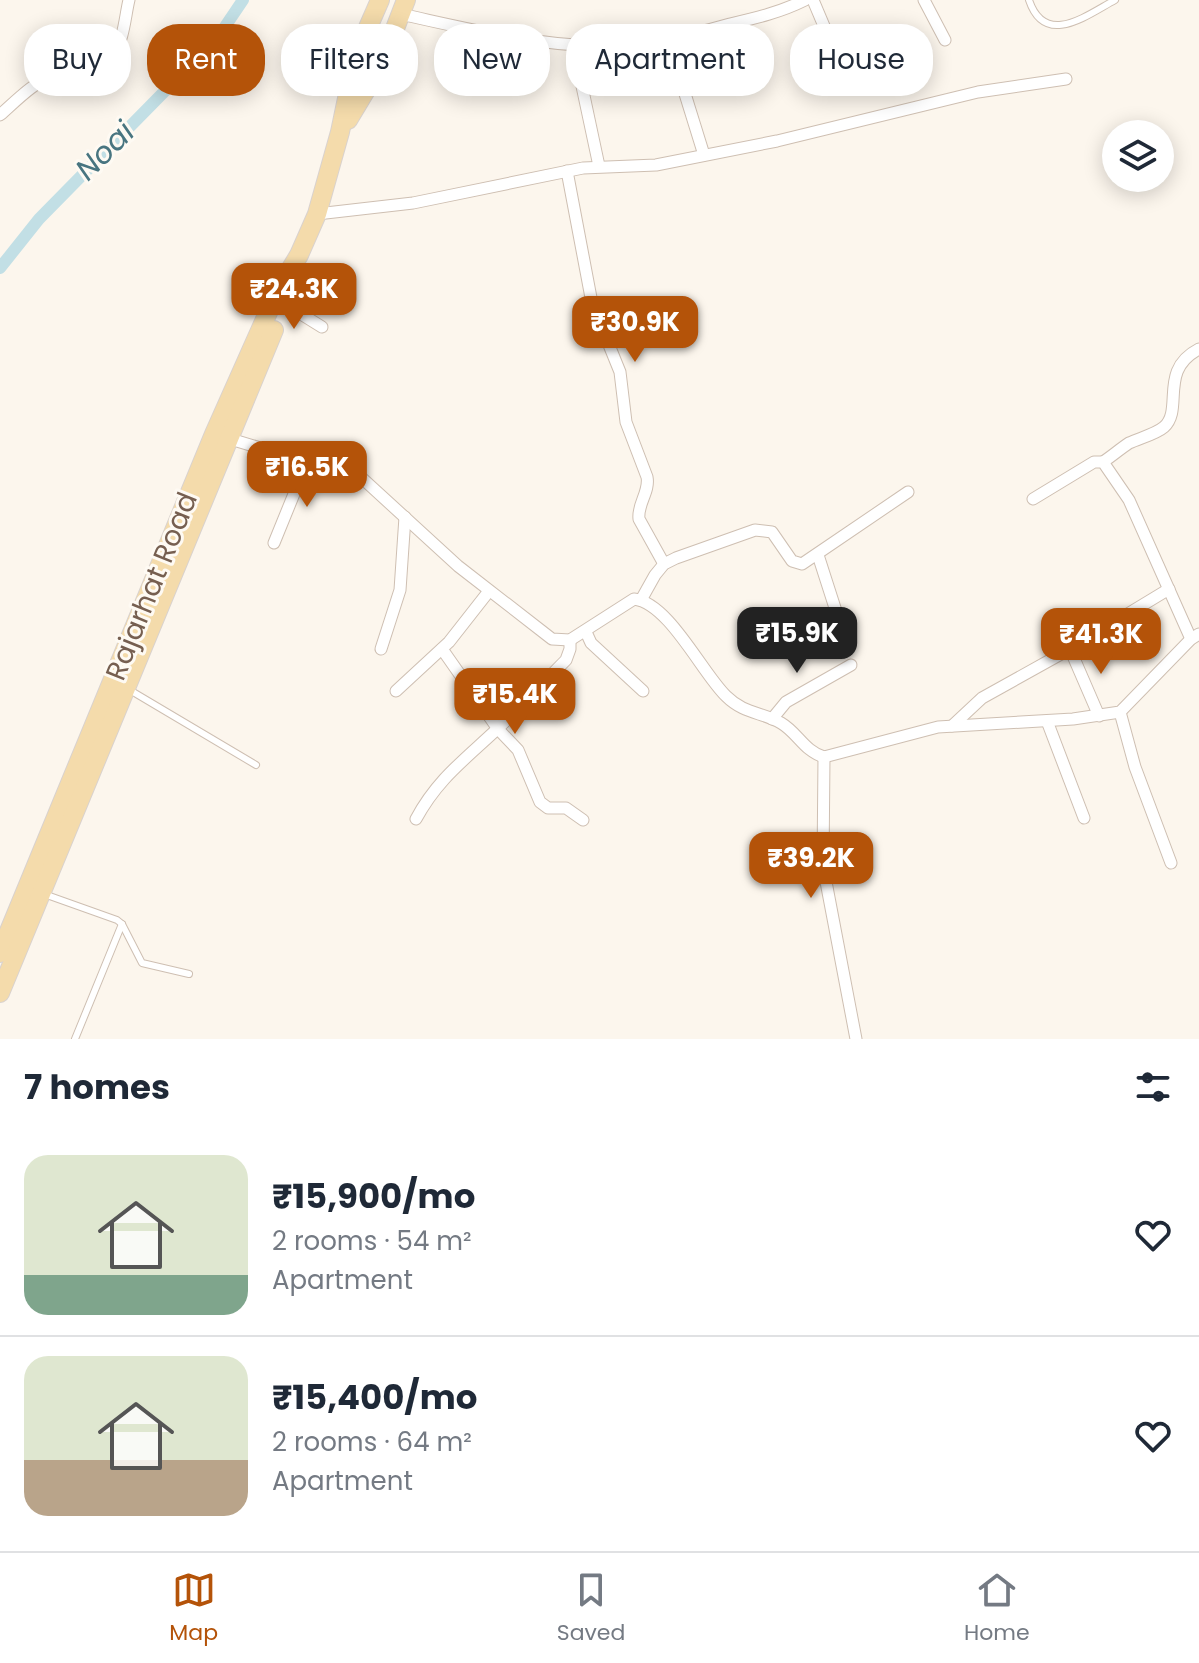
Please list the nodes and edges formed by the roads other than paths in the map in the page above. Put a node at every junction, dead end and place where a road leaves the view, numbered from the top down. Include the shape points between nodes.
1 (129, 0) edge
2 (380, 0) edge
3 (805, 0) edge
4 (813, 0) edge
5 (924, 0) edge
6 (1029, 0) edge
7 (1115, 0) edge
8 (403, 7) edge
9 (729, 24) edge
10 (823, 24) edge
11 (945, 40) dead end
12 (566, 43) edge
13 (1066, 79) dead end
14 (584, 96) edge
15 (686, 96) edge
16 (0, 115) edge
17 (340, 132) junction
18 (704, 155) junction
19 (599, 166) junction
20 (567, 171) junction
21 (317, 214) junction
22 (299, 255) junction
23 (285, 304) junction
24 (322, 327) dead end
25 (1199, 349) edge
26 (227, 438) junction
27 (307, 462) junction
28 (1103, 462) junction
29 (908, 492) dead end
30 (1033, 499) dead end
31 (405, 517) junction
32 (274, 543) dead end
33 (818, 555) junction
34 (664, 564) junction
35 (1169, 589) junction
36 (489, 591) junction
37 (641, 600) junction
38 (836, 611) dead end
39 (586, 632) junction
40 (1195, 637) edge
41 (570, 640) junction
42 (381, 649) dead end
43 (442, 649) junction
44 (1070, 649) junction
45 (851, 665) dead end
46 (125, 688) junction
47 (396, 691) dead end
48 (643, 691) dead end
49 (1120, 712) junction
50 (1099, 716) junction
51 (772, 719) junction
52 (1047, 721) junction
53 (952, 726) junction
54 (498, 729) junction
55 (824, 757) junction
56 (256, 765) dead end
57 (1084, 818) dead end
58 (416, 819) dead end
59 (583, 820) dead end
60 (1171, 863) dead end
61 (41, 893) junction
62 (122, 924) junction
63 (0, 953) edge
64 (189, 974) dead end
65 (0, 993) edge
66 (75, 1039) edge
67 (856, 1039) edge

1 - 16 street via 119,42 103,62 44,80
2 - 17 main road via 356,55
3 - 9 street
4 - 10 street
5 - 11 street
6 - 7 lane via 1036,15 1057,26 1067,26
8 - 12 street via 507,37
8 - 17 main road via 381,65
13 - 18 street via 978,92
14 - 19 street
15 - 18 street
17 - 21 main road, Rajarhat Road
18 - 19 street via 656,165
19 - 20 street
20 - 21 street via 413,203
20 - 34 street via 592,303 620,372 626,422 649,485 639,519
21 - 22 main road, Rajarhat Road
22 - 23 main road
22 - 63 main road, Rajarhat Road via 214,434
23 - 24 street
23 - 26 main road
25 - 28 street via 1177,372 1170,417 1163,428
26 - 27 street
26 - 46 main road
27 - 31 street via 363,479
27 - 32 street
28 - 30 street via 1094,462
28 - 35 street via 1129,500
29 - 33 street
31 - 36 street
31 - 42 street via 400,590
33 - 34 street via 795,563 772,532 755,530
33 - 38 street
34 - 37 street
35 - 40 street
35 - 44 street
36 - 41 street via 545,636
36 - 43 street
37 - 39 street via 628,601
37 - 51 street via 671,624 728,698 748,712
39 - 41 street
39 - 48 street via 591,643
40 - 49 street
41 - 54 street via 566,660
43 - 47 street
43 - 54 street
44 - 50 street
44 - 53 street via 982,698
45 - 51 street via 786,702
46 - 56 lane
46 - 61 main road
49 - 50 street
49 - 60 street
50 - 52 street
51 - 55 street
52 - 53 street
52 - 57 street
53 - 55 street
54 - 58 street via 442,779
54 - 59 street via 518,750 544,807 566,808
55 - 67 street via 823,866
61 - 62 lane
61 - 65 main road
62 - 64 lane via 142,963
62 - 66 lane

